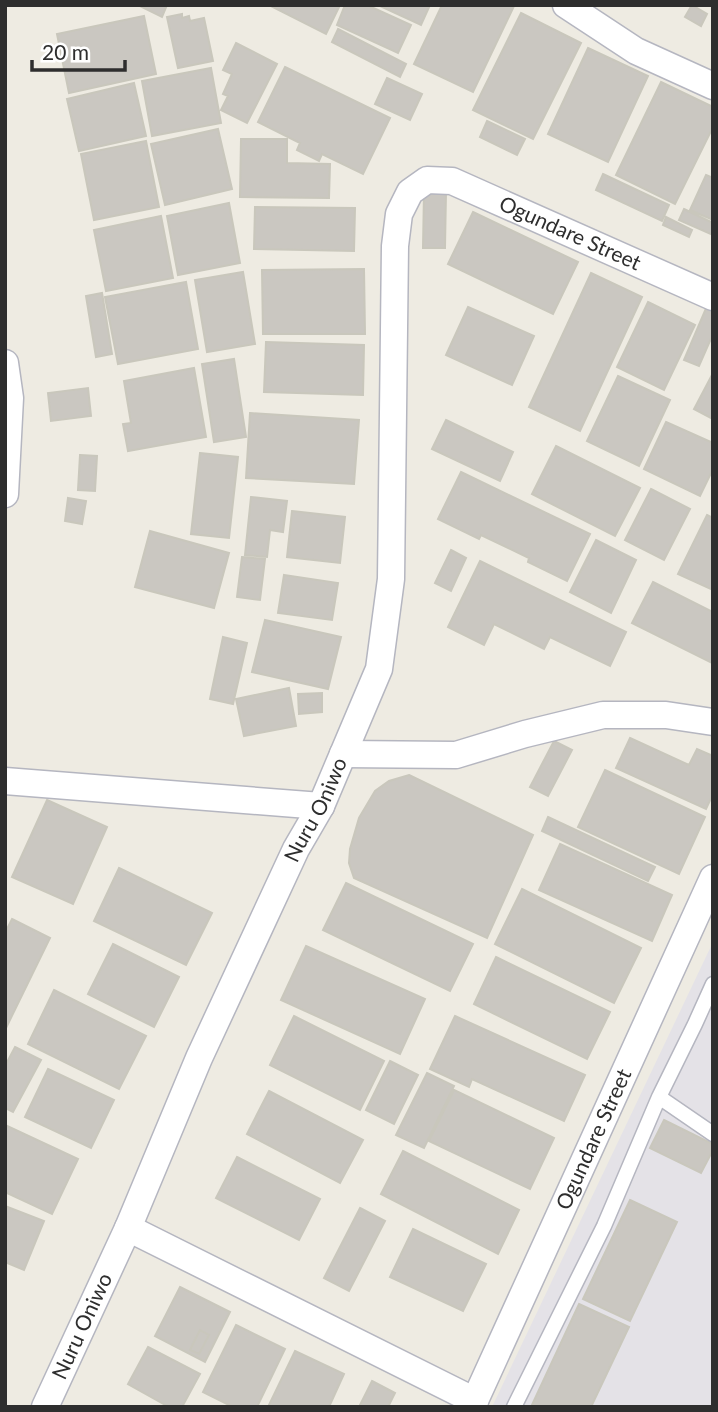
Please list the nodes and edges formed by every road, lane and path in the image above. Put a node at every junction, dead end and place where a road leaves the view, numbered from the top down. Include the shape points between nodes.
1 (566, 5) edge
2 (713, 86) edge
3 (427, 180) joint
4 (713, 297) edge
5 (5, 363) edge
6 (5, 494) edge
7 (713, 722) edge
8 (343, 754) junction
9 (5, 781) edge
10 (321, 806) junction
11 (713, 878) edge
12 (713, 985) edge
13 (659, 1097) junction
14 (713, 1134) edge
15 (128, 1228) junction
16 (474, 1404) edge
17 (45, 1407) edge
18 (514, 1407) edge

1 - 2 street via 636,51
3 - 4 street, Ogundare Street via 452,181
3 - 8 street, Nuru Oniwo via 410,192 399,214 395,246 391,579 379,669
5 - 6 street via 10,398
7 - 8 street via 666,715 603,715 456,755
8 - 10 street, Nuru Oniwo
9 - 10 street
10 - 15 street, Nuru Oniwo via 296,849 199,1058
11 - 16 street, Ogundare Street
12 - 13 lane
13 - 14 lane
13 - 18 lane via 604,1226
15 - 16 street
15 - 17 street, Nuru Oniwo

